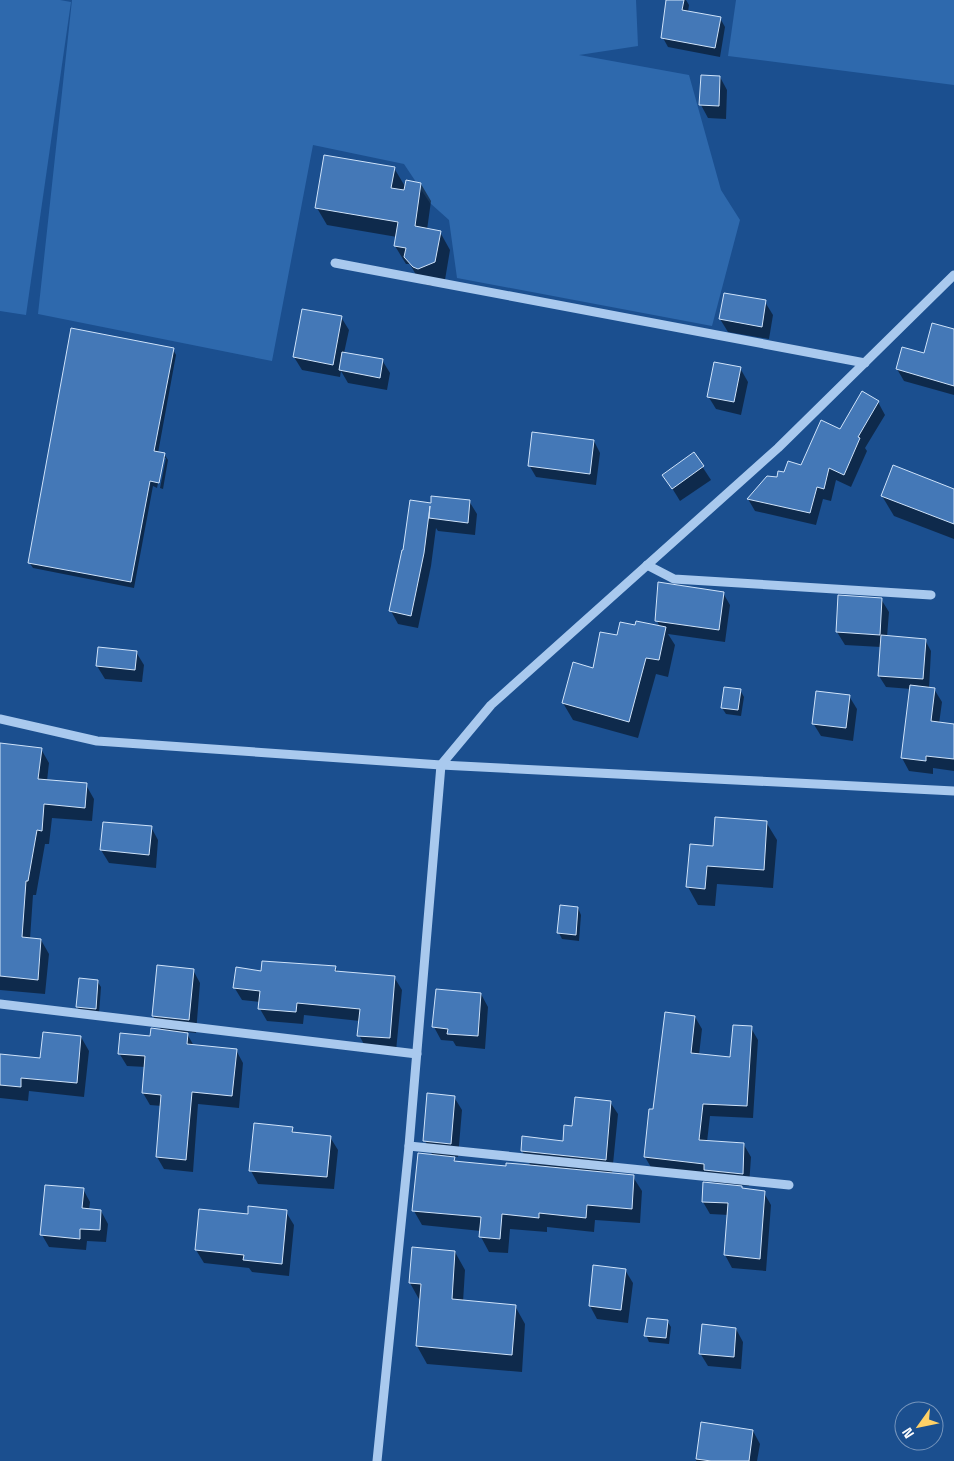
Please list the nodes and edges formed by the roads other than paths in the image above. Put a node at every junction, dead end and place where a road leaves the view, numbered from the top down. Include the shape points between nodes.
1 (335, 263) dead end
2 (954, 275) edge
3 (864, 363) junction
4 (647, 565) junction
5 (931, 595) dead end
6 (0, 719) edge
7 (441, 765) junction
8 (954, 790) edge
9 (0, 1004) edge
10 (417, 1054) junction
11 (408, 1146) junction
12 (789, 1186) dead end
13 (378, 1461) edge

1 - 3 street
2 - 3 street
3 - 4 street via 778,448
4 - 5 street via 674,579
4 - 7 street via 491,705
6 - 7 street via 97,742
7 - 8 street
7 - 10 street
9 - 10 street
10 - 11 street
11 - 12 street
11 - 13 street

